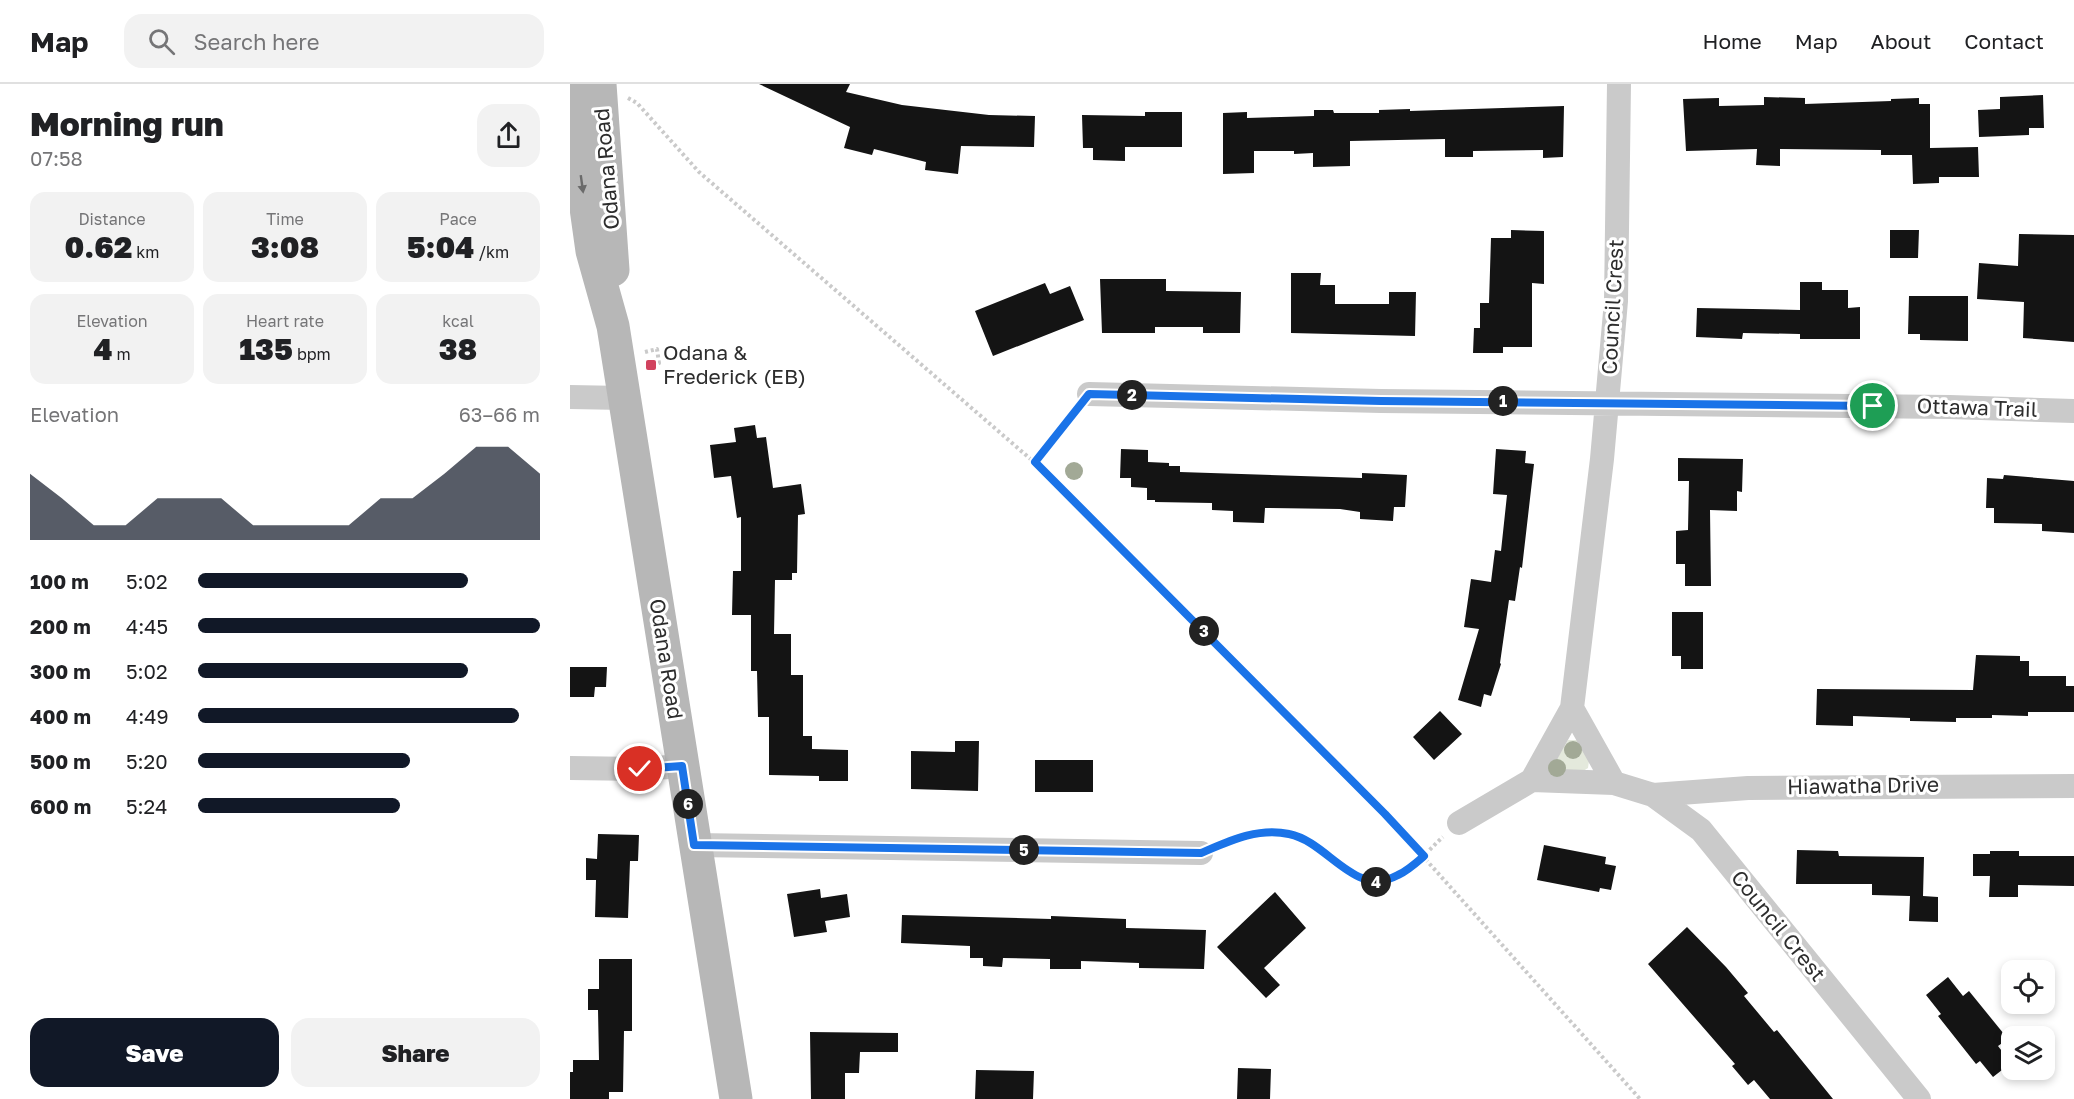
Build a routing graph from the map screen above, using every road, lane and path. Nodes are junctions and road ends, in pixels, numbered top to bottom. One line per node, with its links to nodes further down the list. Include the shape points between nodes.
1 (572, 84): 4 (street, Odana Road, one-way to 4, via 592,251)
2 (1619, 84): 10 (street, Council Crest, via 1616,301)
3 (611, 89): 4 (street, Odana Road); 12 (path, via 637,103 699,172)
4 (613, 326): 9 (street, Odana Road)
5 (645, 352): 6 (path, via 657,349 659,363)
6 (651, 365)
7 (1089, 394): 10 (street, Ottawa Trail); 12 (path)
8 (570, 397): 9 (street)
9 (624, 398): 14 (street, Odana Road)
10 (1607, 404): 11 (street, Ottawa Trail); 13 (street, Council Crest)
11 (2074, 411)
12 (1035, 462): 23 (path)
13 (1572, 708): 16 (street, Council Crest); 17 (street)
14 (682, 766): 15 (street); 21 (street, Odana Road)
15 (570, 768)
16 (1532, 780): 17 (street, Council Crest); 20 (street)
17 (1614, 783): 19 (street, Council Crest)
18 (2074, 786): 19 (street, Hiawatha Drive, via 1748,788)
19 (1653, 795): 26 (street, Council Crest, via 1701,830)
20 (1459, 823)
21 (694, 845): 22 (street); 24 (street, Odana Road)
22 (1201, 853): 23 (path, via 1240,836 1290,834 1316,846 1353,875 1373,882 1397,876)
23 (1424, 856): 25 (path)
24 (736, 1099)
25 (1640, 1099)
26 (1919, 1099)

